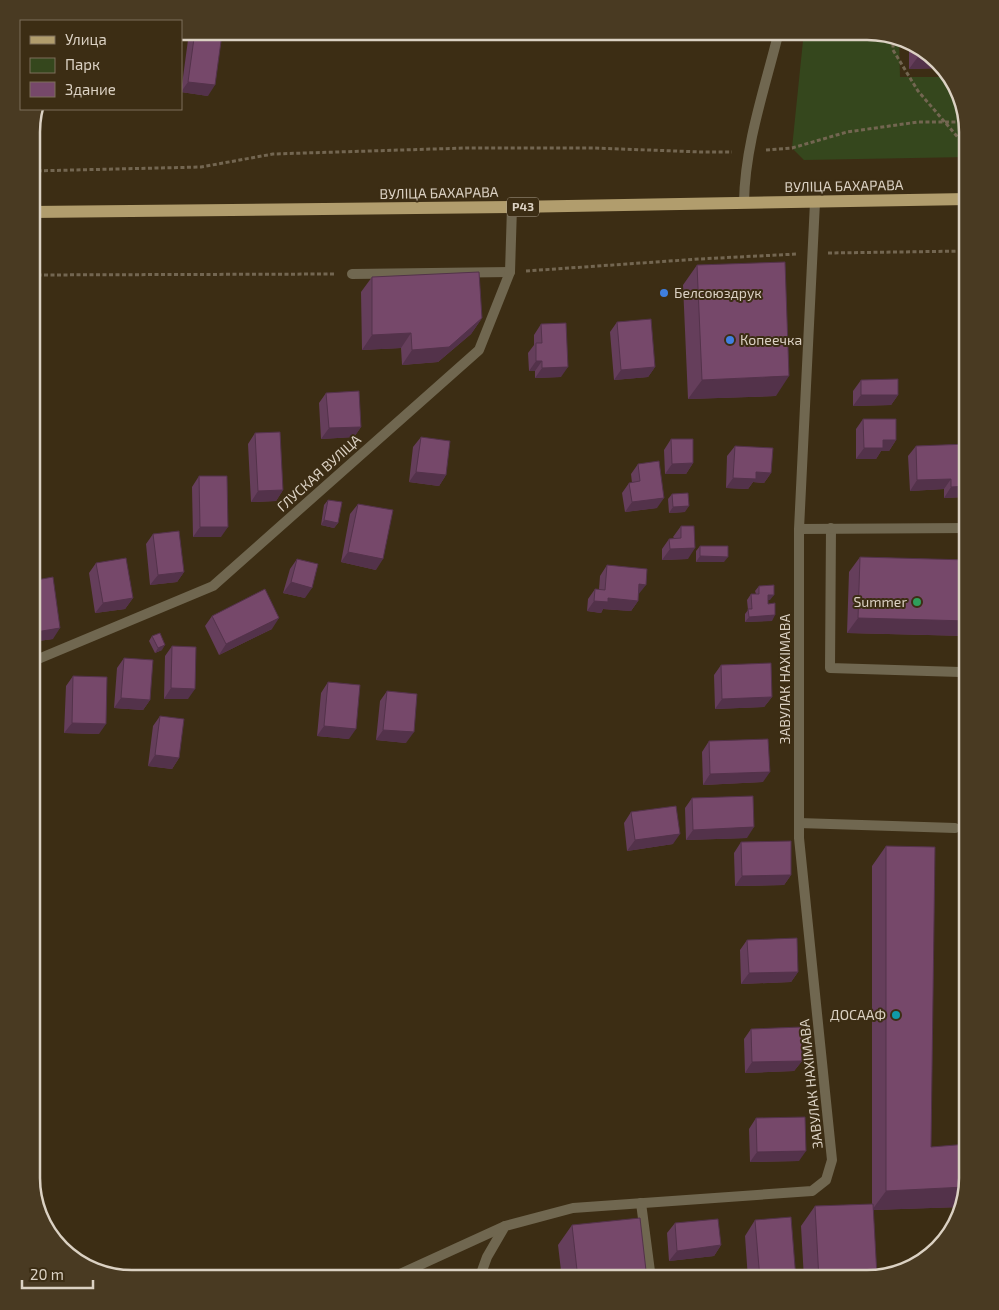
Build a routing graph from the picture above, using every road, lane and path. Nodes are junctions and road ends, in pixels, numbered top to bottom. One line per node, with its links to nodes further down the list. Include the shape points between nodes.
1 (778, 40): 6 (street)
2 (893, 44): 3 (path, via 893,50 918,91)
3 (945, 122): 4 (path); 5 (path); 6 (path, via 918,122 847,132 792,148)
4 (958, 122)
5 (959, 138)
6 (748, 152): 7 (path, via 466,148 273,154 201,167); 9 (street)
7 (40, 171)
8 (959, 199): 10 (main road, ВУЛІЦА БАХАРАВА / Р43)
9 (744, 202): 10 (main road, ВУЛІЦА БАХАРАВА / Р43); 11 (main road, ВУЛІЦА БАХАРАВА / Р43)
10 (815, 202): 14 (street, ЗАВУЛАК НАХІМАВА)
11 (512, 207): 12 (main road, ВУЛІЦА БАХАРАВА / Р43); 15 (street, ГЛУСКАЯ ВУЛІЦА)
12 (40, 212)
13 (959, 251): 14 (path)
14 (812, 254): 15 (path); 20 (street, ЗАВУЛАК НАХІМАВА)
15 (510, 272): 16 (street); 21 (street, ГЛУСКАЯ ВУЛІЦА, via 479,350 213,586)
16 (352, 274): 17 (path)
17 (40, 275)
18 (831, 528): 19 (street); 20 (street); 22 (street, via 830,668)
19 (959, 528)
20 (799, 529): 23 (street, ЗАВУЛАК НАХІМАВА)
21 (40, 658)
22 (959, 672)
23 (799, 824): 24 (street); 25 (street, ЗАВУЛАК НАХІМАВА, via 832,1160 826,1180 812,1191)
24 (955, 828)
25 (641, 1203): 26 (street, ЗАВУЛАК НАХІМАВА, via 573,1208); 29 (street)
26 (506, 1226): 27 (street, ЗАВУЛАК НАХІМАВА); 28 (street)
27 (409, 1270)
28 (482, 1270)
29 (650, 1270)

